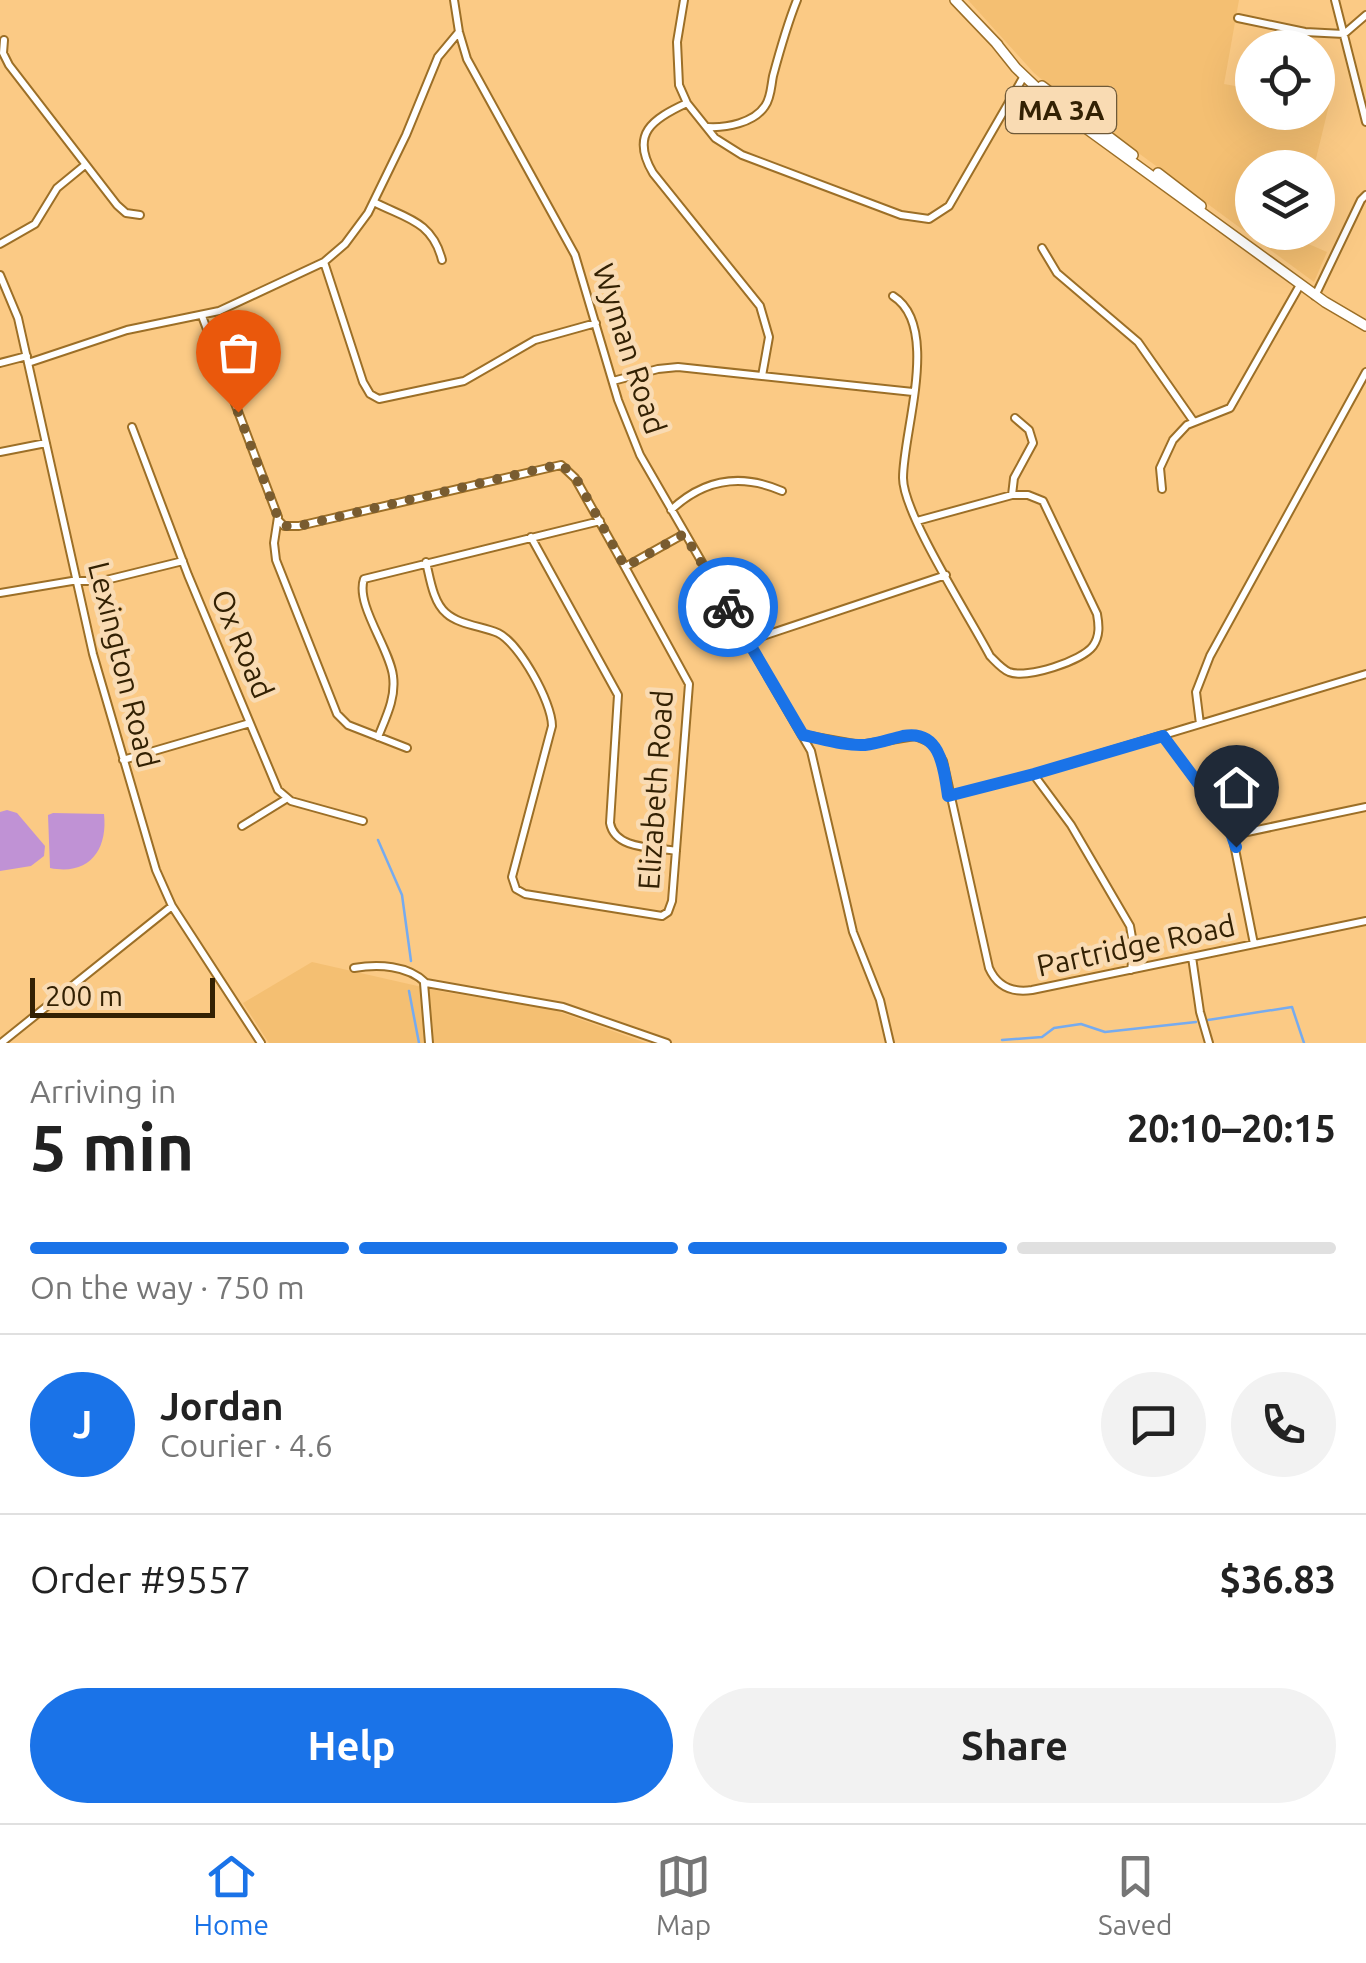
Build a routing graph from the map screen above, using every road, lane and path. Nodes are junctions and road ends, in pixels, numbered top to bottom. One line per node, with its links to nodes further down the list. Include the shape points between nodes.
1 (454, 0): 8 (street, Wyman Road)
2 (684, 0): 15 (street, via 677,72)
3 (798, 0): 17 (street, via 766,105 742,122)
4 (955, 0): 11 (main road, MA 3A)
5 (1336, 0): 9 (street)
6 (1366, 15): 9 (street)
7 (1238, 18): 9 (street)
8 (458, 32): 12 (street, Wyman Road); 13 (street)
9 (1344, 34): 16 (street)
10 (4, 40): 18 (street, via 9,66)
11 (996, 43): 14 (main road, MA 3A); 22 (main road, MA 3A)
12 (462, 47): 13 (street); 32 (street, Wyman Road, via 570,244)
13 (438, 56): 20 (street)
14 (1024, 76): 17 (street, via 938,216 901,216 742,155); 22 (main road, MA 3A)
15 (687, 104): 17 (street); 37 (street, via 648,129 645,157 760,306 769,337)
16 (1366, 122)
17 (706, 127)
18 (85, 165): 21 (street, via 121,210); 23 (street, via 57,188 35,224)
19 (1366, 195): 30 (street)
20 (374, 202): 25 (street, via 416,220); 26 (street, via 351,238)
21 (140, 216)
22 (1213, 220): 28 (main road, MA 3A)
23 (0, 244)
24 (1042, 248): 41 (street, via 1057,273 1138,342)
25 (442, 260)
26 (324, 262): 31 (street); 32 (street, via 363,382 379,399 464,381 535,340)
27 (0, 275): 34 (street, Lexington Road)
28 (1300, 285): 30 (main road, MA 3A); 41 (street, via 1234,403)
29 (893, 296): 39 (street, via 903,302 917,340)
30 (1316, 296): 33 (main road, MA 3A)
31 (202, 316): 34 (street); 49 (street)
32 (596, 323): 38 (street, Wyman Road)
33 (1366, 326)
34 (28, 360): 35 (street); 43 (street, Lexington Road)
35 (0, 363)
36 (1366, 372): 63 (street, via 1210,656 1196,692)
37 (762, 376): 38 (street, via 678,367); 39 (street)
38 (613, 382): 48 (street, Wyman Road, via 635,445)
39 (913, 392): 51 (street, via 903,479)
40 (1015, 418): 47 (street, via 1032,443)
41 (1194, 422): 45 (street, via 1166,453)
42 (132, 428): 54 (street, Ox Road)
43 (46, 443): 44 (street); 58 (street, Lexington Road)
44 (0, 452)
45 (1162, 489)
46 (782, 491): 48 (street, via 727,480)
47 (1012, 495): 51 (street); 57 (street, via 1039,498 1050,510 1097,614 1095,644 1063,664 1009,672 990,656)
48 (672, 510): 52 (street, Wyman Road)
49 (279, 520): 50 (street, Elizabeth Road, via 299,526 561,464); 65 (street, via 276,560 336,710 345,723)
50 (600, 521): 53 (street); 56 (street, Elizabeth Road)
51 (917, 521): 57 (street)
52 (684, 534): 56 (street); 60 (street, Wyman Road)
53 (530, 537): 55 (street); 76 (street, via 618,695 613,834)
54 (183, 561): 58 (street, via 132,576); 62 (street, Ox Road)
55 (426, 562): 65 (street, via 369,576 362,584 393,674 393,699); 76 (street, Elizabeth Road, via 441,608 512,642 550,710 552,726 512,878 516,889 662,916 672,901)
56 (625, 567): 76 (street, Elizabeth Road, via 688,684)
57 (946, 575): 60 (street)
58 (78, 581): 59 (street); 68 (street, Lexington Road)
59 (0, 593)
60 (748, 642): 64 (street, Wyman Road)
61 (1366, 674): 63 (street)
62 (250, 723): 68 (street); 71 (street, Ox Road)
63 (1200, 724): 66 (street)
64 (803, 735): 70 (street, Partridge Road, via 852,745 921,737 940,754); 88 (street, Wyman Road, via 853,932)
65 (378, 736): 67 (street)
66 (1163, 736): 69 (street); 75 (street)
67 (407, 748)
68 (124, 760): 77 (street, Lexington Road)
69 (1034, 774): 70 (street); 82 (street, via 1130,926)
70 (948, 796): 82 (street, Partridge Road, via 987,964 998,982 1022,992)
71 (286, 799): 73 (street); 74 (street)
72 (1366, 807): 75 (street)
73 (363, 821)
74 (242, 826)
75 (1233, 835): 79 (street)
76 (676, 852)
77 (172, 906): 84 (street); 85 (street, Lexington Road)
78 (1366, 922): 79 (street, Partridge Road)
79 (1254, 944): 80 (street, Partridge Road)
80 (1192, 957): 82 (street, Partridge Road); 89 (street)
81 (354, 968): 83 (street, via 390,967)
82 (1131, 970)
83 (424, 981): 86 (street); 87 (street, via 563,1007)
84 (1, 1043)
85 (261, 1043)
86 (429, 1043)
87 (667, 1043)
88 (890, 1043)
89 (1209, 1043)

